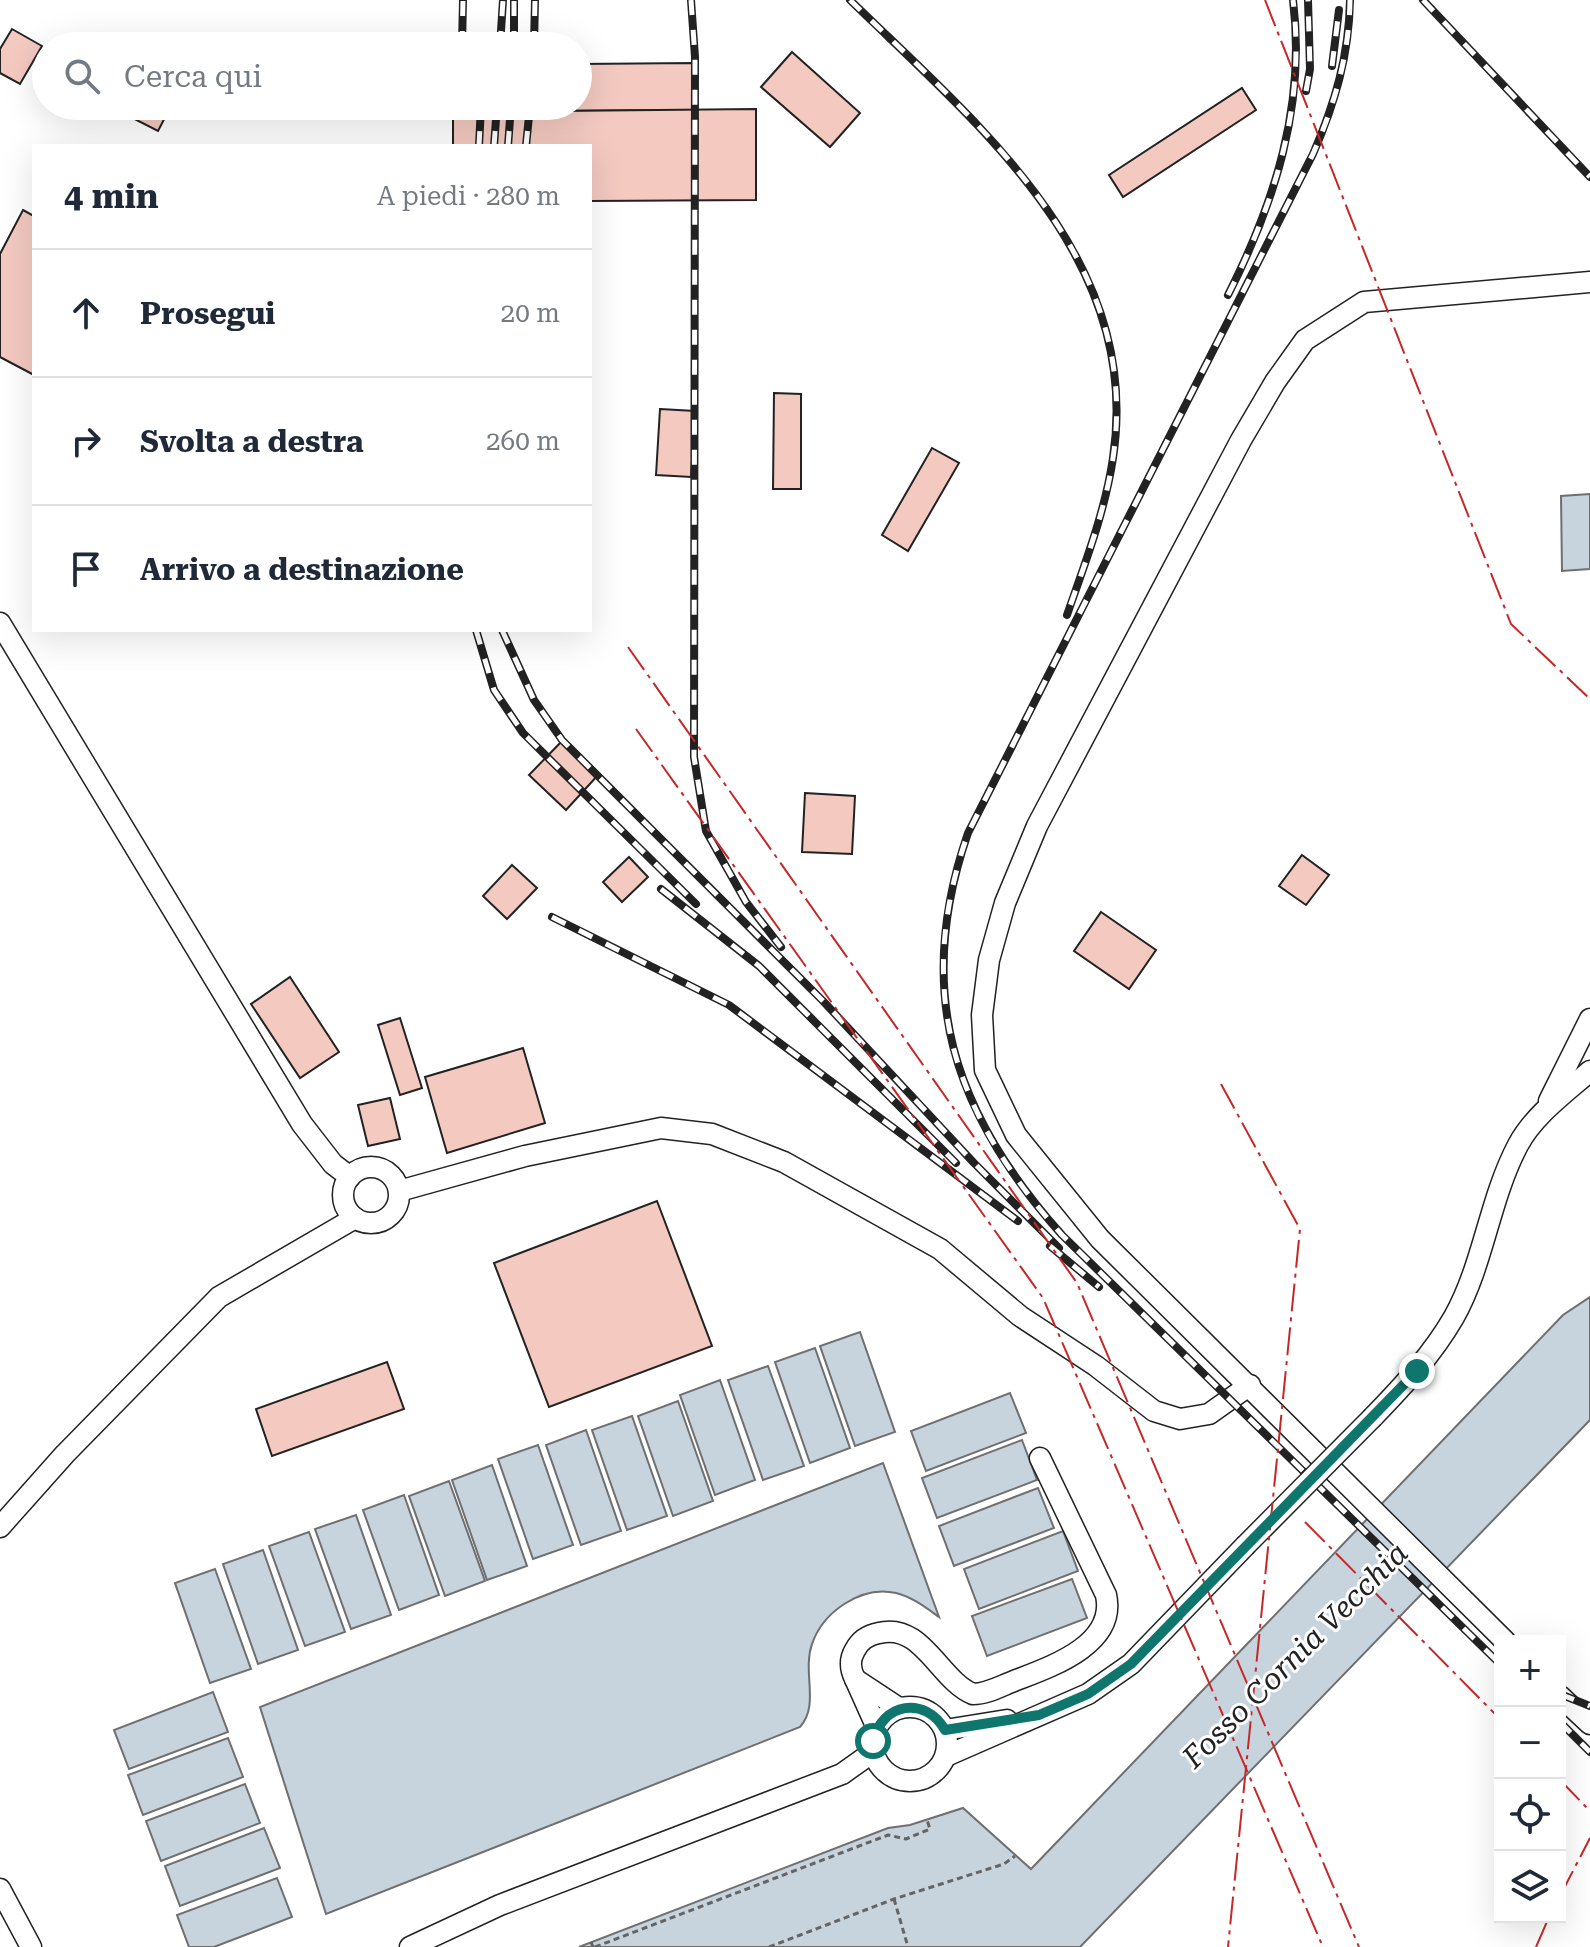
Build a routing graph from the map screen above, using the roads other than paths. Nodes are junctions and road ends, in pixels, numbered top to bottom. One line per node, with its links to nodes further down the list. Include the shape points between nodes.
1 (1590, 282): 9 (street, via 1364,302 1305,340 1241,440 1037,826 1005,903 989,960 982,1015 985,1070 1016,1135 1100,1239)
2 (0, 623): 6 (street, via 302,1124)
3 (1590, 1019): 5 (street)
4 (1590, 1071): 5 (street)
5 (1544, 1112): 16 (street, bridge, via 1519,1143 1455,1316 1417,1371 1131,1664 1088,1694)
6 (350, 1177): 7 (street, via 366,1168 384,1170); 8 (street, via 344,1203)
7 (399, 1191): 8 (street, via 395,1209 381,1221); 9 (street, via 525,1156 661,1128 712,1134 811,1176 940,1249 1020,1316 1154,1411 1180,1419 1209,1414)
8 (355, 1218): 11 (street, via 219,1297)
9 (1250, 1385): 12 (street)
10 (1040, 1458): 13 (street, via 1106,1595 1107,1614 1091,1640 1061,1663 973,1694 954,1683 916,1641 887,1631 864,1638 857,1646 850,1671)
11 (0, 1527)
12 (1499, 1635)
13 (855, 1679): 15 (street); 18 (street)
14 (1566, 1702): 17 (street)
15 (899, 1708): 18 (street); 19 (street, via 921,1708)
16 (1039, 1715): 19 (street); 21 (street)
17 (1590, 1724)
18 (877, 1728): 20 (street)
19 (945, 1730): 21 (street)
20 (873, 1752): 22 (street); 23 (street)
21 (946, 1756): 22 (street, via 925,1779 903,1781)
22 (884, 1771): 23 (street)
23 (842, 1774): 26 (street, via 500,1905)
24 (0, 1889): 25 (street)
25 (31, 1947)
26 (410, 1947)

